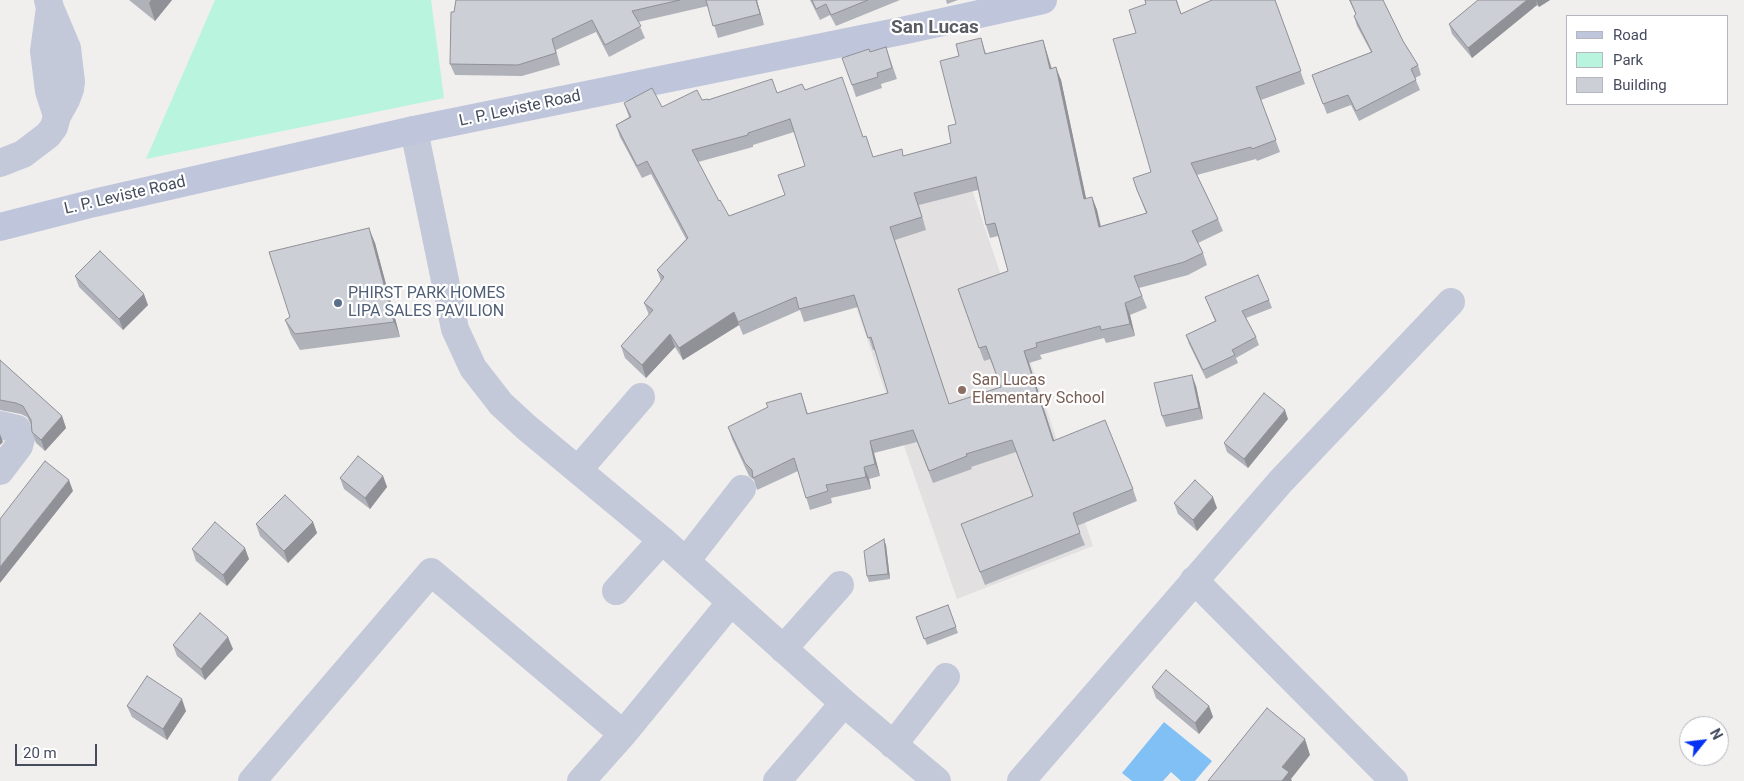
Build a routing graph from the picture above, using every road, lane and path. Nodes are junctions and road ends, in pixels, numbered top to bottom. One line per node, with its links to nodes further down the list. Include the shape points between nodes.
1 (1043, 0): 3 (main road, L. P. Leviste Road)
2 (49, 4): 4 (street, via 44,51 48,91 57,116 54,127 23,154)
3 (414, 130): 5 (main road, L. P. Leviste Road, via 94,202); 9 (street, via 455,329 473,368 501,404)
4 (0, 163)
5 (0, 227)
6 (1451, 302): 14 (street, via 1281,481)
7 (641, 397): 9 (street)
8 (0, 425): 10 (street, via 17,429 21,438 19,446)
9 (578, 470): 12 (street)
10 (0, 471)
11 (742, 489): 13 (street)
12 (662, 540): 13 (street); 16 (street)
13 (686, 561): 17 (street)
14 (1194, 580): 27 (street); 28 (street)
15 (840, 585): 18 (street)
16 (616, 591)
17 (731, 602): 18 (street); 21 (street)
18 (783, 649): 20 (street)
19 (946, 677): 22 (street)
20 (844, 703): 22 (street); 25 (street)
21 (623, 734): 23 (street, via 431,572); 24 (street)
22 (893, 745): 26 (street)
23 (252, 781)
24 (581, 781)
25 (777, 781)
26 (937, 781)
27 (1021, 781)
28 (1394, 781)

